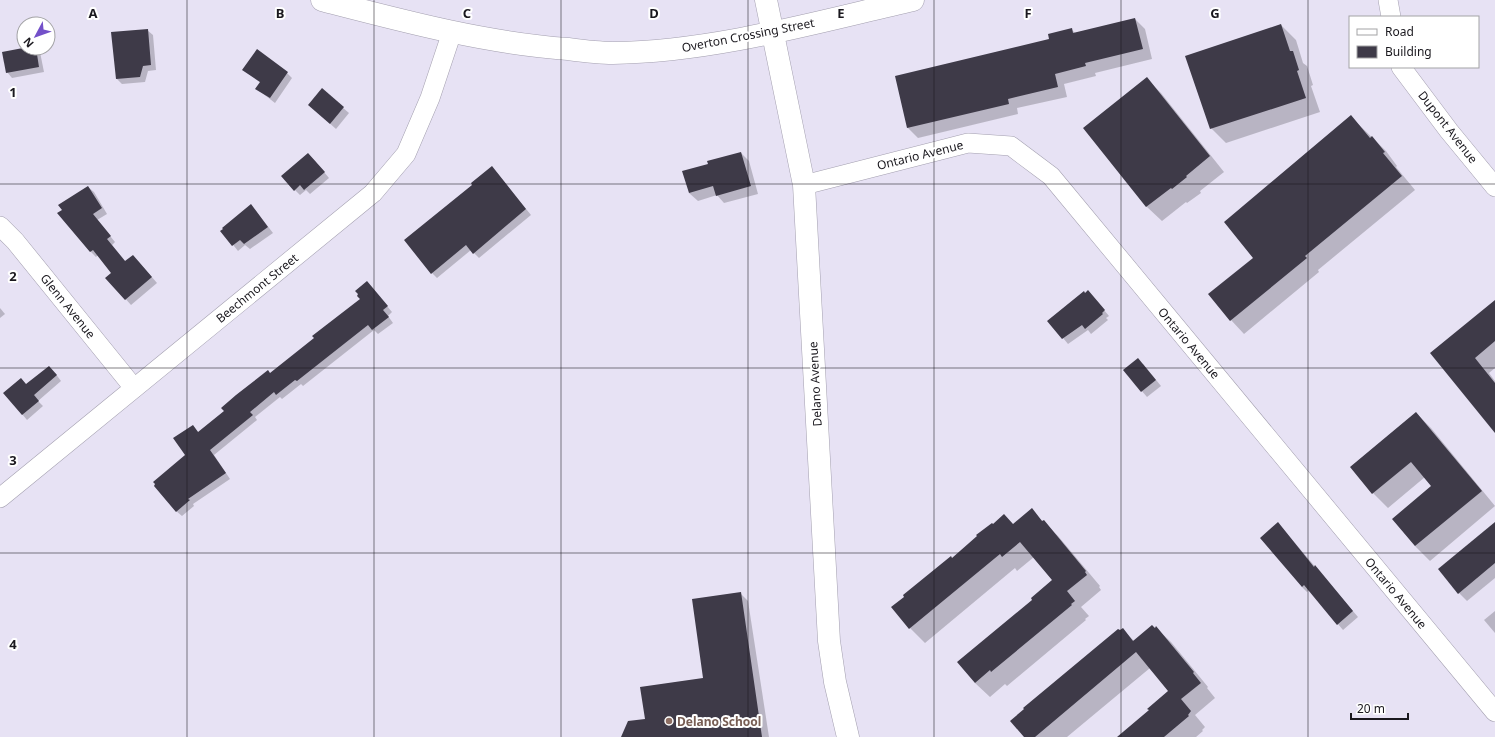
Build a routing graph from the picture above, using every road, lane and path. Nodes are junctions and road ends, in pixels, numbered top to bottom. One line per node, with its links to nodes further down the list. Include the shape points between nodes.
1 (322, 0): 6 (main road, Overton Crossing Street)
2 (766, 0): 7 (main road, Delano Avenue)
3 (914, 0): 7 (main road, Overton Crossing Street)
4 (1388, 0): 5 (street)
5 (1391, 16)
6 (452, 32): 7 (main road, Overton Crossing Street, via 529,46 613,53 693,47); 12 (street, Beechmont Street, via 430,98 406,154 373,193)
7 (773, 32): 9 (main road, Delano Avenue)
8 (1402, 68): 10 (street, Dupont Avenue)
9 (804, 185): 14 (street, Ontario Avenue, via 968,143 1011,146 1045,171); 15 (main road, Delano Avenue, via 829,641 835,682)
10 (1495, 187)
11 (0, 226): 12 (street, Glenn Avenue)
12 (134, 388): 13 (street, Beechmont Street)
13 (0, 498)
14 (1495, 712)
15 (848, 737)

